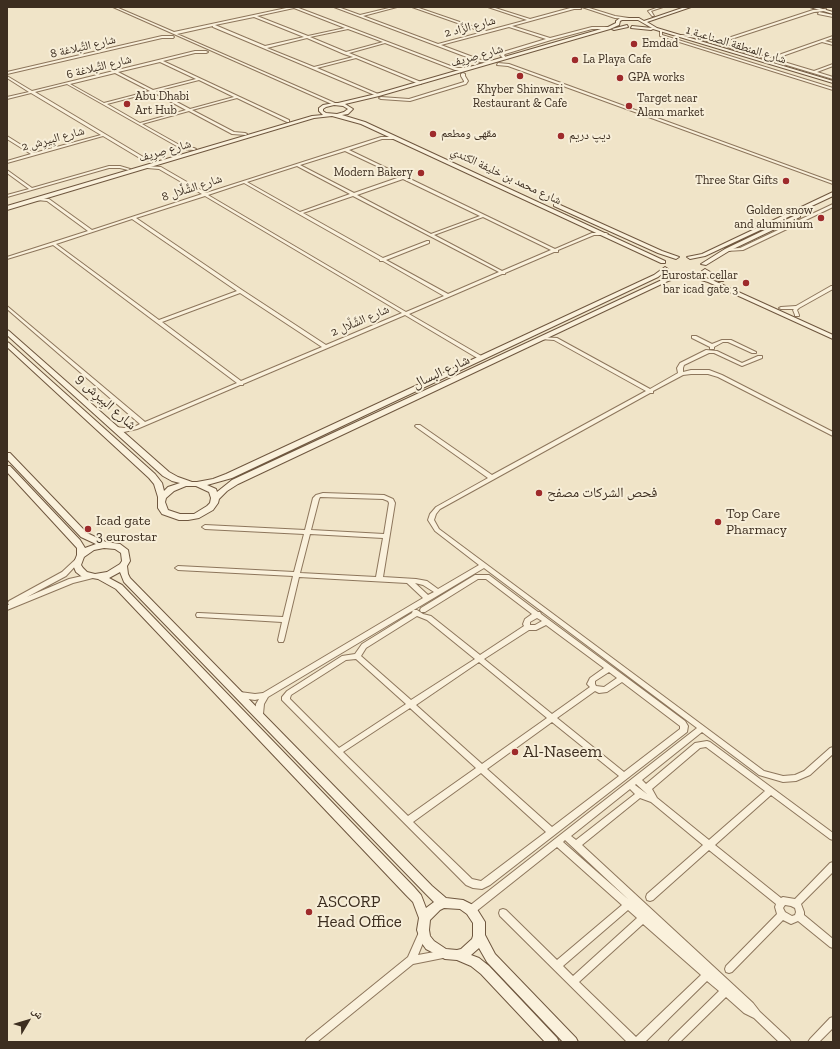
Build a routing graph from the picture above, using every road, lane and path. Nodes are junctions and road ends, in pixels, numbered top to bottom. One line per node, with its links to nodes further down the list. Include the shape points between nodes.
1 (294, 7): 15 (street); 28 (street)
2 (335, 7): 16 (street)
3 (396, 7): 16 (street)
4 (413, 7): 30 (street)
5 (490, 7): 22 (street)
6 (578, 7): 19 (street); 22 (street, شارع الزَّاد 2); 23 (street)
7 (662, 7): 14 (street, via 649,11)
8 (680, 7): 14 (street)
9 (689, 7): 24 (street)
10 (820, 7): 13 (street)
11 (113, 8): 18 (street); 21 (street)
12 (813, 9): 13 (street); 17 (street); 42 (street)
13 (833, 11)
14 (653, 15): 20 (street)
15 (255, 16): 25 (street); 37 (street)
16 (360, 16): 44 (street)
17 (833, 16)
18 (132, 18): 21 (street); 32 (street)
19 (628, 18): 20 (street); 23 (street, شارع صِرِيف)
20 (635, 19): 24 (street, شارع المنطقة الصناعية 1)
21 (144, 20): 34 (street)
22 (530, 20): 26 (street, شارع الزَّاد 2)
23 (618, 22): 27 (street, شارع المنطقة الصناعية 1); 29 (street, شارع صِرِيف)
24 (645, 22): 27 (street, شارع صِرِيف, via 640,26); 35 (street, شارع المنطقة الصناعية 1, via 651,27)
25 (214, 26): 33 (street); 45 (street)
26 (509, 26): 30 (street, شارع الزَّاد 2); 39 (street)
27 (630, 27): 31 (street, شارع المنطقة الصناعية 1); 53 (street, شارع صِرِيف)
28 (347, 28): 37 (street); 41 (street)
29 (609, 28): 39 (street, via 592,28); 53 (street, شارع صِرِيف)
30 (486, 32): 44 (street, شارع الزَّاد 2)
31 (661, 32): 66 (street, شارع المنطقة الصناعية 1); 68 (street, via 661,35 668,38)
32 (167, 34): 34 (street); 36 (street, شارع التِّبلاغة 8)
33 (180, 34): 34 (street); 77 (street)
34 (172, 35): 36 (street, شارع التِّبلاغة 8); 46 (street)
35 (681, 36): 42 (street); 66 (street, شارع المنطقة الصناعية 1)
36 (162, 37): 60 (street, شارع التِّبلاغة 8)
37 (307, 37): 45 (street); 49 (street)
38 (833, 37): 40 (street)
39 (550, 40): 53 (street, via 504,53 502,56)
40 (822, 41): 43 (street); 51 (street)
41 (386, 42): 49 (street); 57 (street)
42 (716, 43): 51 (street)
43 (833, 44)
44 (439, 45): 54 (street)
45 (266, 48): 56 (street)
46 (199, 49): 47 (street, شارع التِّبلاغة 6); 48 (street)
47 (195, 52): 48 (street, شارع التِّبلاغة 6); 52 (street, شارع التِّبلاغة 6)
48 (206, 52): 69 (street)
49 (345, 53): 50 (street)
50 (356, 57): 56 (street); 65 (street)
51 (771, 59): 59 (street)
52 (161, 61): 58 (street, شارع التِّبلاغة 6); 64 (street)
53 (506, 61): 54 (street, شارع صِرِيف); 61 (street, شارع صِرِيف); 101 (street)
54 (482, 63): 57 (street, شارع صِرِيف)
55 (833, 65): 59 (street)
56 (314, 68): 73 (street)
57 (456, 71): 65 (street, شارع صِرِيف)
58 (116, 72): 67 (street, شارع التِّبلاغة 6); 70 (street)
59 (815, 72): 63 (street)
60 (7, 73)
61 (464, 74): 73 (street, شارع صِرِيف); 73 (street, via 465,83 409,100)
62 (7, 77): 71 (street)
63 (833, 78)
64 (200, 79): 70 (street); 72 (street)
65 (420, 83): 73 (street, شارع صِرِيف)
66 (833, 83)
67 (68, 84): 71 (street, شارع التِّبلاغة 6); 76 (street)
68 (833, 89)
69 (291, 90)
70 (153, 91): 76 (street); 81 (street)
71 (32, 92): 74 (street, شارع التِّبلاغة 6); 86 (street)
72 (237, 97): 81 (street); 84 (street)
73 (379, 97): 78 (street, شارع صِرِيف); 79 (street, شارع صِرِيف)
74 (7, 98)
75 (318, 102): 80 (street)
76 (104, 104): 85 (street)
77 (334, 104): 78 (street, شارع صِرِيف); 80 (street, شارع صِرِيف)
78 (340, 104): 79 (street, شارع محمد بن خليفة الكندي)
79 (354, 108): 83 (street, شارع صِرِيف); 110 (street, شارع محمد بن خليفة الكندي)
80 (322, 109): 82 (street); 84 (street, شارع صِرِيف)
81 (190, 110): 85 (street); 88 (street)
82 (330, 115): 83 (street, شارع صِرِيف); 95 (street, شارع صِرِيف, via 314,117)
83 (337, 115): 87 (street, شارع محمد بن خليفة الكندي, via 355,120)
84 (288, 121): 88 (street, شارع صِرِيف)
85 (139, 124): 90 (street)
86 (104, 135): 92 (street, شارع البِيرِش 2); 94 (street)
87 (383, 135): 91 (street, شارع الشَّلَّال 8); 120 (street, شارع محمد بن خليفة الكندي, via 395,138)
88 (233, 136): 90 (street, شارع صِرِيف, via 194,149)
89 (7, 137): 92 (street)
90 (181, 150): 95 (street, شارع صِرِيف)
91 (346, 150): 96 (street, شارع الشَّلَّال 8); 99 (street)
92 (34, 155): 93 (street, شارع البِيرِش 2)
93 (7, 162)
94 (145, 163): 95 (street, شارع صِرِيف); 95 (street); 97 (street, شارع صِرِيف); 105 (street, شارع صِرِيف)
95 (159, 164): 103 (street)
96 (297, 166): 100 (street, شارع الشَّلَّال 8); 106 (street)
97 (128, 168): 102 (street, via 109,167); 113 (street, شارع صِرِيف)
98 (7, 171): 102 (street)
99 (404, 178): 106 (street); 117 (street)
100 (244, 182): 103 (street, شارع الشَّلَّال 8); 116 (street)
101 (833, 182)
102 (32, 189): 107 (street)
103 (206, 194): 118 (street, شارع الشَّلَّال 8); 142 (street)
104 (833, 194): 126 (street, via 702,255)
105 (51, 195): 108 (street, شارع صِرِيف); 109 (street)
106 (353, 195): 116 (street); 121 (street)
107 (7, 196)
108 (36, 199): 109 (street); 115 (street, شارع صِرِيف)
109 (48, 200): 119 (street)
110 (545, 200)
111 (833, 200): 124 (street)
112 (552, 203): 126 (street, شارع محمد بن خليفة الكندي, via 660,252)
113 (7, 204)
114 (833, 205): 124 (street, via 741,249)
115 (7, 208)
116 (300, 213): 128 (street)
117 (483, 216): 121 (street); 125 (street)
118 (132, 218): 119 (street, شارع الشَّلَّال 8); 137 (street)
119 (91, 231): 123 (street, شارع الشَّلَّال 8)
120 (593, 231): 125 (street, شارع الشَّلَّال 2); 129 (street, شارع محمد بن خليفة الكندي, via 607,234)
121 (431, 235): 133 (street)
122 (428, 242): 128 (street)
123 (53, 243): 127 (street, شارع الشَّلَّال 8); 144 (street)
124 (727, 250): 130 (street)
125 (556, 251): 133 (street, شارع الشَّلَّال 2)
126 (683, 257): 129 (street, via 666,259); 130 (street, شارع محمد بن خليفة الكندي)
127 (7, 258)
128 (382, 260): 138 (street)
129 (664, 262): 131 (street)
130 (704, 264): 132 (street)
131 (665, 269): 134 (street); 155 (street, شارع البسال, via 656,276)
132 (705, 271): 135 (street); 141 (street)
133 (503, 273): 138 (street, شارع الشَّلَّال 2)
134 (681, 276): 135 (street); 147 (street, شارع البسال, via 666,280)
135 (693, 276): 149 (street, via 710,281)
136 (833, 287): 140 (street)
137 (240, 292): 144 (street); 151 (street)
138 (448, 296): 142 (street, شارع الشَّلَّال 2)
139 (7, 306): 161 (street)
140 (797, 307): 141 (street); 143 (street, via 795,310)
141 (781, 308): 143 (street)
142 (407, 313): 151 (street, شارع الشَّلَّال 2); 155 (street)
143 (798, 315): 145 (street)
144 (159, 322): 159 (street)
145 (833, 331)
146 (7, 332): 164 (street, شارع البِيرِش 9)
147 (555, 335): 160 (street); 172 (street, شارع البسال, via 542,338 235,482)
148 (694, 337): 152 (street)
149 (833, 337)
150 (7, 344): 171 (street, شارع البِيرِش 9, via 152,476 158,483)
151 (326, 347): 159 (street, شارع الشَّلَّال 2)
152 (711, 348): 153 (street, via 722,341 729,341); 154 (street, via 742,365); 156 (street, via 683,363)
153 (754, 352)
154 (760, 357)
155 (482, 358): 170 (street, شارع البسال, via 230,476)
156 (680, 368): 157 (street); 158 (street)
157 (691, 372): 158 (street); 165 (street, via 709,372 720,376)
158 (681, 374): 160 (street)
159 (241, 384): 161 (street, شارع الشَّلَّال 2)
160 (651, 392): 169 (street)
161 (144, 424): 163 (street, شارع الشَّلَّال 2)
162 (418, 426): 169 (street)
163 (135, 428): 164 (street, شارع الشَّلَّال 2); 166 (street, via 128,434)
164 (116, 429): 166 (street, شارع البِيرِش 9)
165 (833, 434)
166 (127, 439): 170 (street, شارع البِيرِش 9, via 169,476)
167 (7, 455): 176 (street, via 84,535)
168 (7, 468): 177 (street, via 77,542)
169 (492, 478): 178 (street, via 438,508 431,517 432,524 437,530)
170 (195, 484): 171 (street, via 185,484 171,489); 172 (street, via 206,486 213,491)
171 (162, 497): 172 (street, via 162,508 179,517 204,512 214,503)
172 (215, 498)
173 (205, 527): 174 (street)
174 (307, 532): 175 (street); 175 (street, via 319,495 384,497 392,502); 181 (street)
175 (386, 536): 183 (street)
176 (104, 545): 177 (street, via 91,548); 179 (street, via 122,549 126,557)
177 (80, 557): 182 (street, via 77,565 79,570); 187 (street, via 64,574)
178 (484, 565): 185 (street); 206 (street)
179 (123, 566): 182 (street, via 117,571); 201 (street, via 127,580)
180 (178, 568): 181 (street)
181 (296, 575): 183 (street); 192 (street)
182 (95, 577): 187 (street, via 71,581); 233 (street, via 119,587 404,885 417,899)
183 (380, 579): 184 (street)
184 (409, 581): 185 (street, via 422,582); 186 (street)
185 (438, 592): 186 (street)
186 (428, 598): 188 (street)
187 (7, 606)
188 (414, 606): 189 (street); 202 (street)
189 (420, 611): 190 (street, via 477,577 483,576); 196 (street, via 364,646); 197 (street)
190 (538, 614): 193 (street); 194 (street, via 527,620)
191 (199, 615): 192 (street)
192 (286, 620): 195 (street)
193 (547, 621): 194 (street, via 536,628); 198 (street)
194 (528, 627): 197 (street)
195 (281, 640)
196 (357, 656): 203 (street); 208 (street, via 342,659 286,697 287,702)
197 (479, 659): 203 (street); 205 (street)
198 (608, 668): 199 (street); 200 (street, via 592,680)
199 (622, 678): 200 (street, via 605,690); 210 (street, via 684,726 682,731)
200 (594, 688): 205 (street)
201 (240, 695): 202 (street); 204 (street)
202 (265, 695): 204 (street, via 260,704)
203 (411, 704): 208 (street); 209 (street)
204 (259, 714): 225 (street)
205 (552, 718): 209 (street); 210 (street)
206 (702, 728): 207 (street, via 756,769 776,778 790,779 802,776); 211 (street)
207 (833, 750)
208 (338, 752): 215 (street)
209 (482, 768): 215 (street); 216 (street)
210 (624, 776): 216 (street)
211 (637, 780): 212 (street); 214 (street)
212 (630, 785): 214 (street); 217 (street)
213 (770, 790): 214 (street, via 704,743 698,745); 218 (street); 221 (street)
214 (643, 791): 220 (street); 221 (street)
215 (408, 821): 216 (street, via 469,882 476,885 485,884)
216 (552, 832)
217 (566, 836): 219 (street); 220 (street)
218 (833, 837)
219 (558, 842): 224 (street); 228 (street)
220 (576, 845): 224 (street)
221 (709, 845): 223 (street); 226 (street)
222 (833, 866): 227 (street)
223 (650, 897)
224 (631, 902): 231 (street); 238 (street)
225 (444, 903): 228 (street, via 463,905); 233 (street, via 430,912)
226 (781, 903): 227 (street, via 789,901); 230 (street, via 778,907)
227 (796, 904): 232 (street, via 800,909)
228 (471, 910): 234 (street, via 479,922)
229 (503, 913): 238 (street)
230 (782, 915): 232 (street, via 791,920); 239 (street)
231 (647, 916): 240 (street); 241 (street)
232 (799, 917): 235 (street)
233 (424, 924): 236 (street, via 425,938 430,945); 237 (street)
234 (479, 936): 236 (street, via 471,948); 246 (street, via 491,958)
235 (833, 944)
236 (451, 954): 237 (street); 245 (street, via 469,959 485,970)
237 (412, 960): 244 (street)
238 (557, 966): 241 (street)
239 (729, 969)
240 (709, 972): 242 (street); 248 (street)
241 (573, 982): 247 (street)
242 (728, 989): 249 (street); 250 (street, via 747,1010 757,1015)
243 (833, 1021): 251 (street)
244 (310, 1042)
245 (553, 1042)
246 (572, 1042)
247 (634, 1042)
248 (638, 1042)
249 (673, 1042)
250 (786, 1042)
251 (813, 1042)

